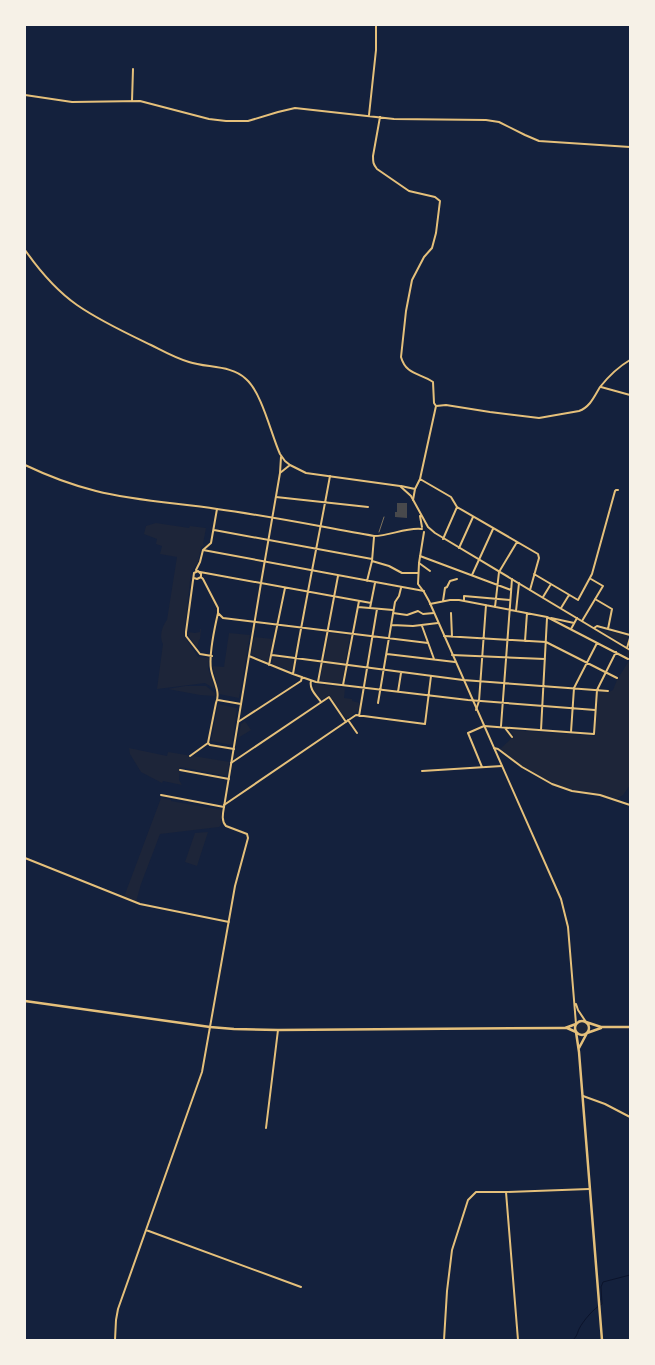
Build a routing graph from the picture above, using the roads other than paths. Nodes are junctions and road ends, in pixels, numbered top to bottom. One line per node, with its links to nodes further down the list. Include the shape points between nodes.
1 (376, 25): 5 (street)
2 (133, 70): 4 (street)
3 (25, 95): 4 (street, via 72,102)
4 (132, 101): 5 (street, via 226,121 248,121 295,108)
5 (369, 116): 6 (street)
6 (380, 117): 7 (street, via 486,120 499,122 539,141); 12 (street, via 374,165 409,191 440,201 432,248 412,280 401,357 411,372 432,382)
7 (630, 147)
8 (25, 250): 13 (street, via 65,295 102,319 187,362 228,370 247,379 258,396)
9 (630, 360): 10 (street)
10 (601, 387): 11 (street); 12 (street, via 585,409 548,417)
11 (630, 395)
12 (436, 406): 18 (street)
13 (280, 454): 15 (street); 16 (street)
14 (25, 465): 27 (street, via 73,485 118,496)
15 (290, 465): 16 (street); 17 (street, via 306,472)
16 (280, 473): 22 (street)
17 (330, 476): 19 (street); 24 (street)
18 (420, 478): 20 (street); 26 (street, via 451,497)
19 (400, 486): 20 (street); 23 (street)
20 (415, 489): 23 (street)
21 (618, 490): 61 (street, via 614,491)
22 (276, 497): 24 (street); 29 (street)
23 (413, 500): 28 (street)
24 (325, 502): 25 (street); 31 (street)
25 (368, 507)
26 (457, 507): 30 (street); 38 (street)
27 (217, 509): 29 (street); 34 (street)
28 (420, 513): 32 (street); 35 (street)
29 (272, 517): 31 (street); 39 (street)
30 (473, 517): 33 (street); 41 (street)
31 (321, 526): 37 (street); 42 (street)
32 (428, 527): 35 (street); 35 (street, via 425,526); 36 (street)
33 (493, 528): 40 (street); 45 (street)
34 (214, 530): 39 (street); 43 (street, via 211,543)
35 (424, 530): 36 (street); 37 (street); 44 (street)
36 (432, 531): 38 (street)
37 (376, 536): 46 (street)
38 (443, 539): 41 (street)
39 (268, 540): 42 (street); 47 (street)
40 (516, 542): 53 (street); 56 (street, via 538,554)
41 (459, 548): 45 (street)
42 (317, 549): 46 (street); 49 (street)
43 (203, 550): 47 (street); 51 (street)
44 (420, 555): 48 (street); 55 (street)
45 (478, 559): 53 (street); 55 (street)
46 (372, 560): 54 (street, via 402,573); 63 (street)
47 (264, 562): 49 (street); 64 (street)
48 (418, 563): 50 (street); 54 (street)
49 (312, 571): 57 (street); 73 (street)
50 (430, 571)
51 (195, 572): 52 (street); 59 (street)
52 (200, 572): 58 (street); 64 (street)
53 (499, 572): 60 (street); 68 (street)
54 (418, 573): 74 (street, via 418,584)
55 (472, 574): 68 (street)
56 (534, 574): 67 (street); 72 (street)
57 (338, 576): 63 (street); 76 (street)
58 (201, 577): 59 (street); 96 (street)
59 (194, 578): 129 (street, via 186,636 200,654)
60 (512, 579): 66 (street); 71 (street)
61 (591, 579): 75 (street, via 578,600); 79 (street, via 603,586)
62 (457, 580): 82 (street, via 450,581 445,588)
63 (368, 581): 65 (street)
64 (261, 583): 69 (street); 102 (street)
65 (376, 583): 70 (street); 84 (street)
66 (519, 583): 72 (street); 94 (street)
67 (551, 584): 75 (street); 77 (street)
68 (497, 585): 71 (street); 78 (street)
69 (285, 588): 73 (street); 105 (street)
70 (401, 588): 74 (street); 93 (street)
71 (511, 590): 80 (street)
72 (530, 590): 77 (street)
73 (309, 592): 76 (street); 108 (street)
74 (424, 592): 85 (street)
75 (569, 595): 90 (street)
76 (334, 596): 81 (street); 112 (street)
77 (543, 597): 90 (street)
78 (495, 599): 80 (street); 83 (street, via 464,596); 88 (street)
79 (595, 599): 101 (street); 111 (street, via 612,609)
80 (510, 600): 92 (street)
81 (359, 601): 84 (street); 87 (street)
82 (442, 601): 83 (street); 85 (street)
83 (464, 601): 86 (street)
84 (371, 603): 89 (street)
85 (430, 604): 97 (street)
86 (486, 605): 88 (street); 119 (street)
87 (358, 607): 89 (street); 113 (street)
88 (495, 607): 92 (street)
89 (370, 608): 91 (street)
90 (561, 608): 100 (street)
91 (377, 609): 93 (street); 114 (street)
92 (509, 610): 94 (street); 120 (street)
93 (394, 611): 97 (street, via 407,615 418,611); 106 (street)
94 (516, 611): 95 (street)
95 (527, 612): 99 (street); 121 (street)
96 (218, 613): 102 (street, via 223,618); 129 (street)
97 (434, 613): 103 (street)
98 (451, 613): 116 (street)
99 (547, 617): 104 (street); 110 (street); 123 (street)
100 (577, 618): 101 (street); 104 (street)
101 (582, 621): 109 (street)
102 (255, 623): 105 (street); 130 (street)
103 (438, 623): 107 (street); 115 (street)
104 (574, 623): 110 (street)
105 (277, 625): 108 (street); 131 (street)
106 (392, 625): 107 (street); 118 (street)
107 (422, 625): 122 (street)
108 (300, 628): 112 (street); 133 (street)
109 (594, 628): 111 (street); 125 (street)
110 (571, 629): 124 (street)
111 (608, 629): 117 (street)
112 (328, 631): 113 (street); 138 (street)
113 (352, 634): 114 (street); 142 (street)
114 (373, 636): 118 (street); 143 (street)
115 (444, 636): 116 (street); 128 (street)
116 (452, 637): 119 (street)
117 (630, 637): 125 (street)
118 (389, 638): 122 (street); 127 (street)
119 (484, 638): 120 (street); 132 (street)
120 (508, 640): 121 (street); 134 (street)
121 (525, 641): 123 (street)
122 (428, 642): 135 (street)
123 (546, 642): 137 (street); 140 (street)
124 (598, 643): 126 (street); 140 (street)
125 (629, 649)
126 (616, 652): 136 (street); 146 (street)
127 (387, 654): 135 (street); 144 (street)
128 (452, 655): 132 (street); 139 (street)
129 (212, 656): 165 (street, via 211,668)
130 (249, 656): 141 (street); 171 (street)
131 (272, 656): 133 (street); 141 (street)
132 (482, 656): 134 (street); 153 (street)
133 (296, 658): 138 (street); 147 (street)
134 (506, 658): 137 (street); 155 (street)
135 (434, 659): 139 (street)
136 (628, 659)
137 (545, 660): 157 (street)
138 (322, 662): 142 (street); 154 (street)
139 (455, 662): 152 (street)
140 (587, 663): 146 (street); 159 (street)
141 (270, 665): 147 (street)
142 (347, 665): 143 (street); 156 (street)
143 (367, 668): 144 (street); 158 (street)
144 (384, 670): 145 (street); 160 (street)
145 (401, 672): 148 (street); 163 (street)
146 (606, 672): 150 (street); 161 (street)
147 (293, 674): 149 (street)
148 (431, 676): 152 (street); 164 (street)
149 (302, 677): 151 (street); 178 (street)
150 (617, 678)
151 (311, 680): 154 (street); 168 (street, via 310,686)
152 (463, 680): 153 (street); 166 (street)
153 (481, 681): 155 (street); 167 (street)
154 (318, 682): 156 (street)
155 (505, 683): 157 (street); 170 (street)
156 (343, 686): 158 (street)
157 (544, 686): 159 (street); 172 (street)
158 (364, 688): 160 (street); 176 (street)
159 (574, 688): 161 (street); 173 (street)
160 (380, 690): 163 (street); 169 (street)
161 (597, 690): 162 (street); 175 (street)
162 (608, 691)
163 (398, 692): 164 (street)
164 (428, 696): 166 (street); 176 (street, via 425,724)
165 (218, 700): 171 (street); 186 (street)
166 (472, 700): 167 (street); 174 (street)
167 (479, 701): 170 (street); 174 (street)
168 (320, 702): 177 (street, via 328,697); 190 (street)
169 (378, 703)
170 (503, 703): 172 (street); 180 (street)
171 (241, 704): 178 (street)
172 (542, 706): 173 (street); 182 (street)
173 (573, 709): 175 (street); 184 (street)
174 (476, 710): 179 (street)
175 (596, 710): 184 (street, via 594,734)
176 (359, 716): 177 (street)
177 (347, 721): 183 (street); 198 (street)
178 (238, 722): 188 (street)
179 (484, 726): 180 (street); 187 (street); 192 (street, via 468,733)
180 (500, 727): 181 (street)
181 (505, 728): 182 (street); 185 (street)
182 (540, 730): 184 (street)
183 (356, 733)
184 (571, 733)
185 (512, 736)
186 (208, 743): 188 (street); 189 (street)
187 (494, 748): 191 (street); 197 (street, via 552,784)
188 (234, 749): 190 (street)
189 (190, 756)
190 (231, 763): 195 (street)
191 (502, 766): 192 (street); 202 (street, via 566,913)
192 (482, 767): 194 (street)
193 (180, 770): 195 (street)
194 (422, 771)
195 (229, 778): 198 (street)
196 (161, 795): 198 (street)
197 (630, 805)
198 (224, 806): 200 (street, via 223,824 246,834 248,838)
199 (25, 858): 200 (street, via 140,904)
200 (229, 922): 205 (street)
201 (25, 1001): 205 (main road)
202 (575, 1002): 203 (street); 204 (street)
203 (586, 1022): 204 (main road, via 581,1020); 206 (main road); 211 (main road, via 589,1027)
204 (576, 1024): 208 (main road); 210 (main road)
205 (210, 1027): 209 (main road); 218 (street, via 199,1083)
206 (604, 1027): 207 (main road); 211 (main road)
207 (630, 1027)
208 (561, 1028): 209 (main road); 210 (main road)
209 (278, 1030): 215 (street)
210 (576, 1032): 211 (main road); 212 (main road)
211 (586, 1033): 212 (main road)
212 (579, 1052): 213 (main road)
213 (582, 1096): 214 (street); 216 (main road)
214 (630, 1117)
215 (266, 1128)
216 (590, 1189): 217 (street); 223 (main road)
217 (506, 1192): 221 (street, via 476,1192 468,1200 452,1250); 222 (street)
218 (146, 1230): 219 (street); 220 (street, via 118,1309)
219 (302, 1287)
220 (115, 1340)
221 (444, 1340)
222 (518, 1340)
223 (602, 1340)

